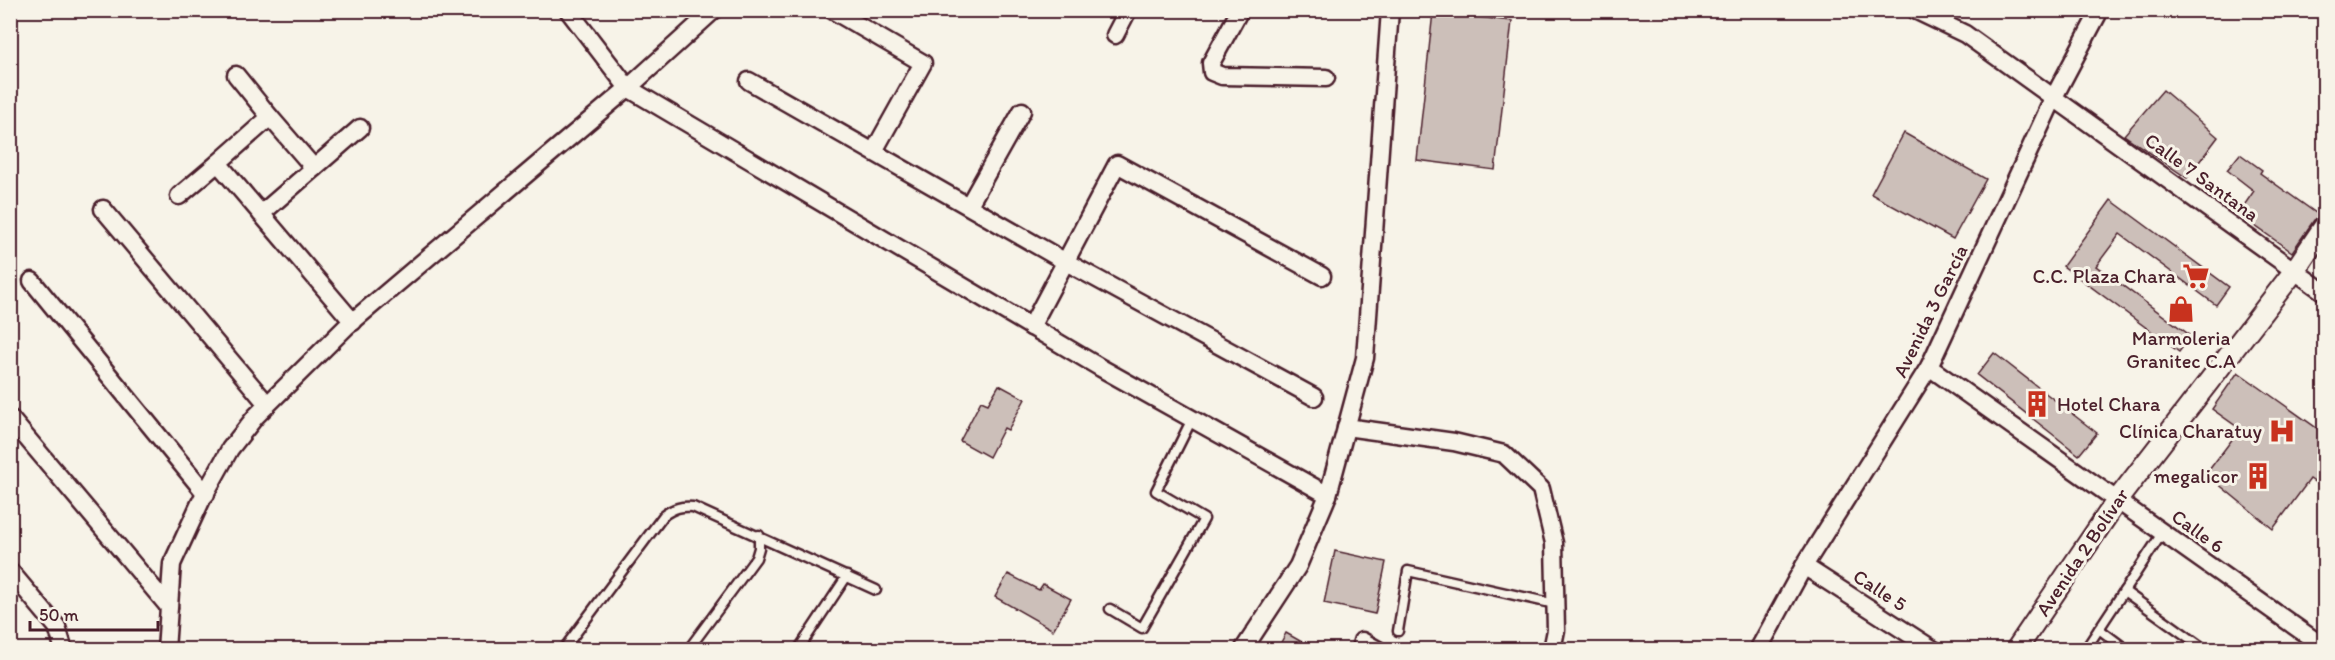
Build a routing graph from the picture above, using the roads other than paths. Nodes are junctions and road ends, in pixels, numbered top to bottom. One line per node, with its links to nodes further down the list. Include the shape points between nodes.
1 (568, 10): 13 (street)
2 (714, 10): 13 (street)
3 (832, 10): 18 (street, via 923,63)
4 (1128, 10): 9 (street)
5 (1240, 10): 11 (street, via 1211,63 1212,72 1222,76)
6 (1390, 10): 38 (street, via 1365,358)
7 (1915, 10): 14 (street, Calle 7 Santana, via 1965,34)
8 (2100, 10): 14 (street, Avenida 3 García)
9 (1115, 35)
10 (236, 75): 16 (street)
11 (1326, 78)
12 (749, 81): 18 (street)
13 (628, 88): 31 (street); 32 (street)
14 (2054, 97): 27 (street, Calle 7 Santana); 33 (street, Avenida 3 García)
15 (1022, 111): 22 (street)
16 (270, 117): 19 (street); 20 (street)
17 (360, 128): 20 (street)
18 (874, 151): 22 (street)
19 (218, 163): 21 (street); 24 (street)
20 (314, 168): 24 (street)
21 (179, 196)
22 (969, 205): 26 (street)
23 (103, 209): 35 (street)
24 (261, 214): 31 (street)
25 (2325, 227): 27 (street, Avenida 2 Bolívar)
26 (1066, 262): 28 (street, via 1117,164); 32 (street); 34 (street)
27 (2295, 270): 30 (street, Calle 7 Santana); 41 (street, Avenida 2 Bolívar)
28 (1322, 276)
29 (32, 281): 39 (street)
30 (2325, 292)
31 (353, 322): 35 (street)
32 (1031, 327): 37 (street)
33 (1929, 367): 41 (street, Calle 6); 44 (street, Avenida 3 García)
34 (1314, 397)
35 (267, 405): 39 (street, via 230,449)
36 (10, 418): 50 (street)
37 (1192, 419): 40 (street); 51 (lane, via 1156,491 1204,519 1142,628)
38 (1346, 427): 40 (street); 49 (street, via 1454,442 1504,454 1541,489 1554,543)
39 (206, 494): 50 (street, via 172,564)
40 (1328, 495): 61 (street, via 1298,566)
41 (2118, 499): 42 (street, Calle 6); 66 (street, Avenida 2 Bolívar)
42 (2163, 531): 48 (lane); 55 (street, Calle 6)
43 (759, 535): 46 (lane); 58 (lane, via 693,507 672,509); 59 (lane, via 756,558)
44 (1804, 566): 64 (street, Avenida 3 García); 65 (street, Calle 5)
45 (10, 572): 56 (street, via 57,627)
46 (847, 576): 47 (lane); 60 (lane)
47 (876, 590)
48 (2124, 591): 52 (lane); 69 (lane)
49 (1555, 604): 53 (lane, via 1408,571); 63 (street, via 1556,630)
50 (169, 607): 57 (street)
51 (1110, 609)
52 (2099, 629): 67 (lane); 68 (lane)
53 (1398, 631)
54 (1359, 645): 62 (street)
55 (2325, 647)
56 (64, 650)
57 (166, 650)
58 (563, 650)
59 (688, 650)
60 (798, 650)
61 (1243, 650)
62 (1378, 650)
63 (1551, 650)
64 (1758, 650)
65 (1934, 650)
66 (2016, 650)
67 (2085, 650)
68 (2127, 650)
69 (2206, 650)

